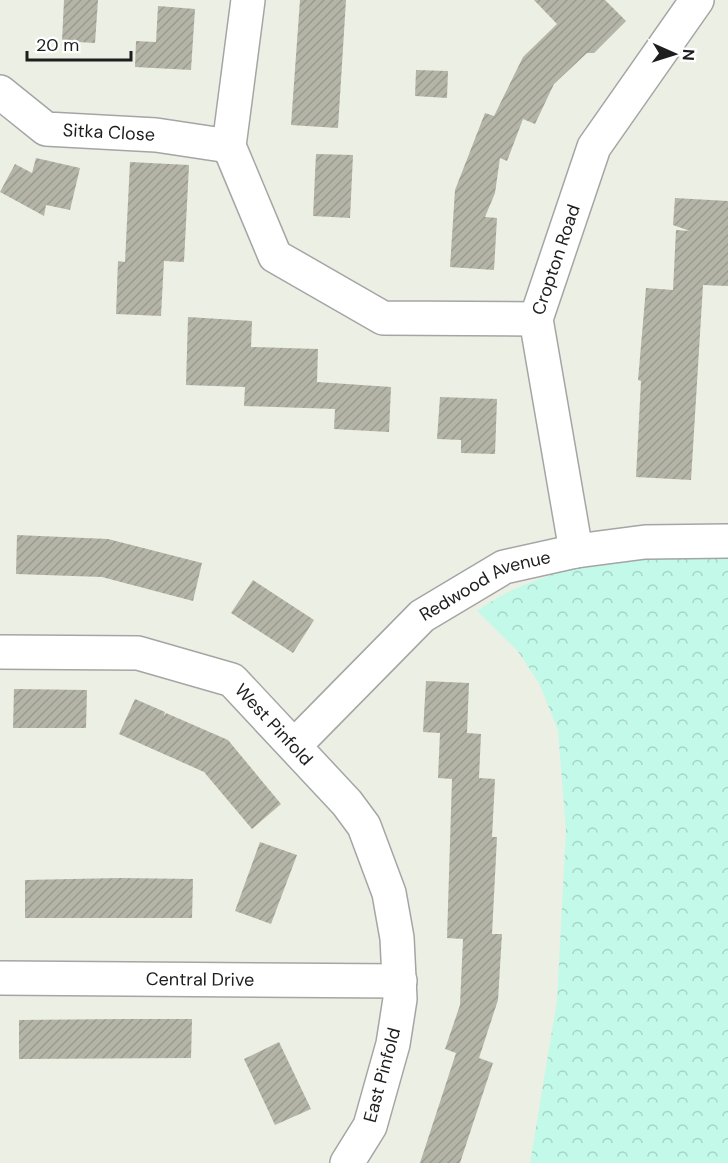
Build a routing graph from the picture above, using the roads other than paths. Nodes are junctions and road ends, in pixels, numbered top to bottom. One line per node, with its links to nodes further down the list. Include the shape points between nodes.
1 (248, 0): 4 (street)
2 (697, 0): 5 (street, Cropton Road, via 594,147)
3 (0, 92): 4 (street, Sitka Close, via 46,129 156,135)
4 (229, 146): 5 (street, via 276,256 383,318)
5 (536, 319): 7 (street, Cropton Road)
6 (728, 541): 7 (street, Redwood Avenue, via 645,542)
7 (576, 550): 9 (street, Redwood Avenue, via 504,567 422,616)
8 (0, 652): 9 (street, West Pinfold, via 138,653 232,680)
9 (295, 745): 11 (street, West Pinfold, via 364,826 388,892)
10 (0, 978): 11 (street, Central Drive)
11 (400, 981): 12 (street, East Pinfold, via 393,1044 383,1084 370,1126)
12 (347, 1163)

